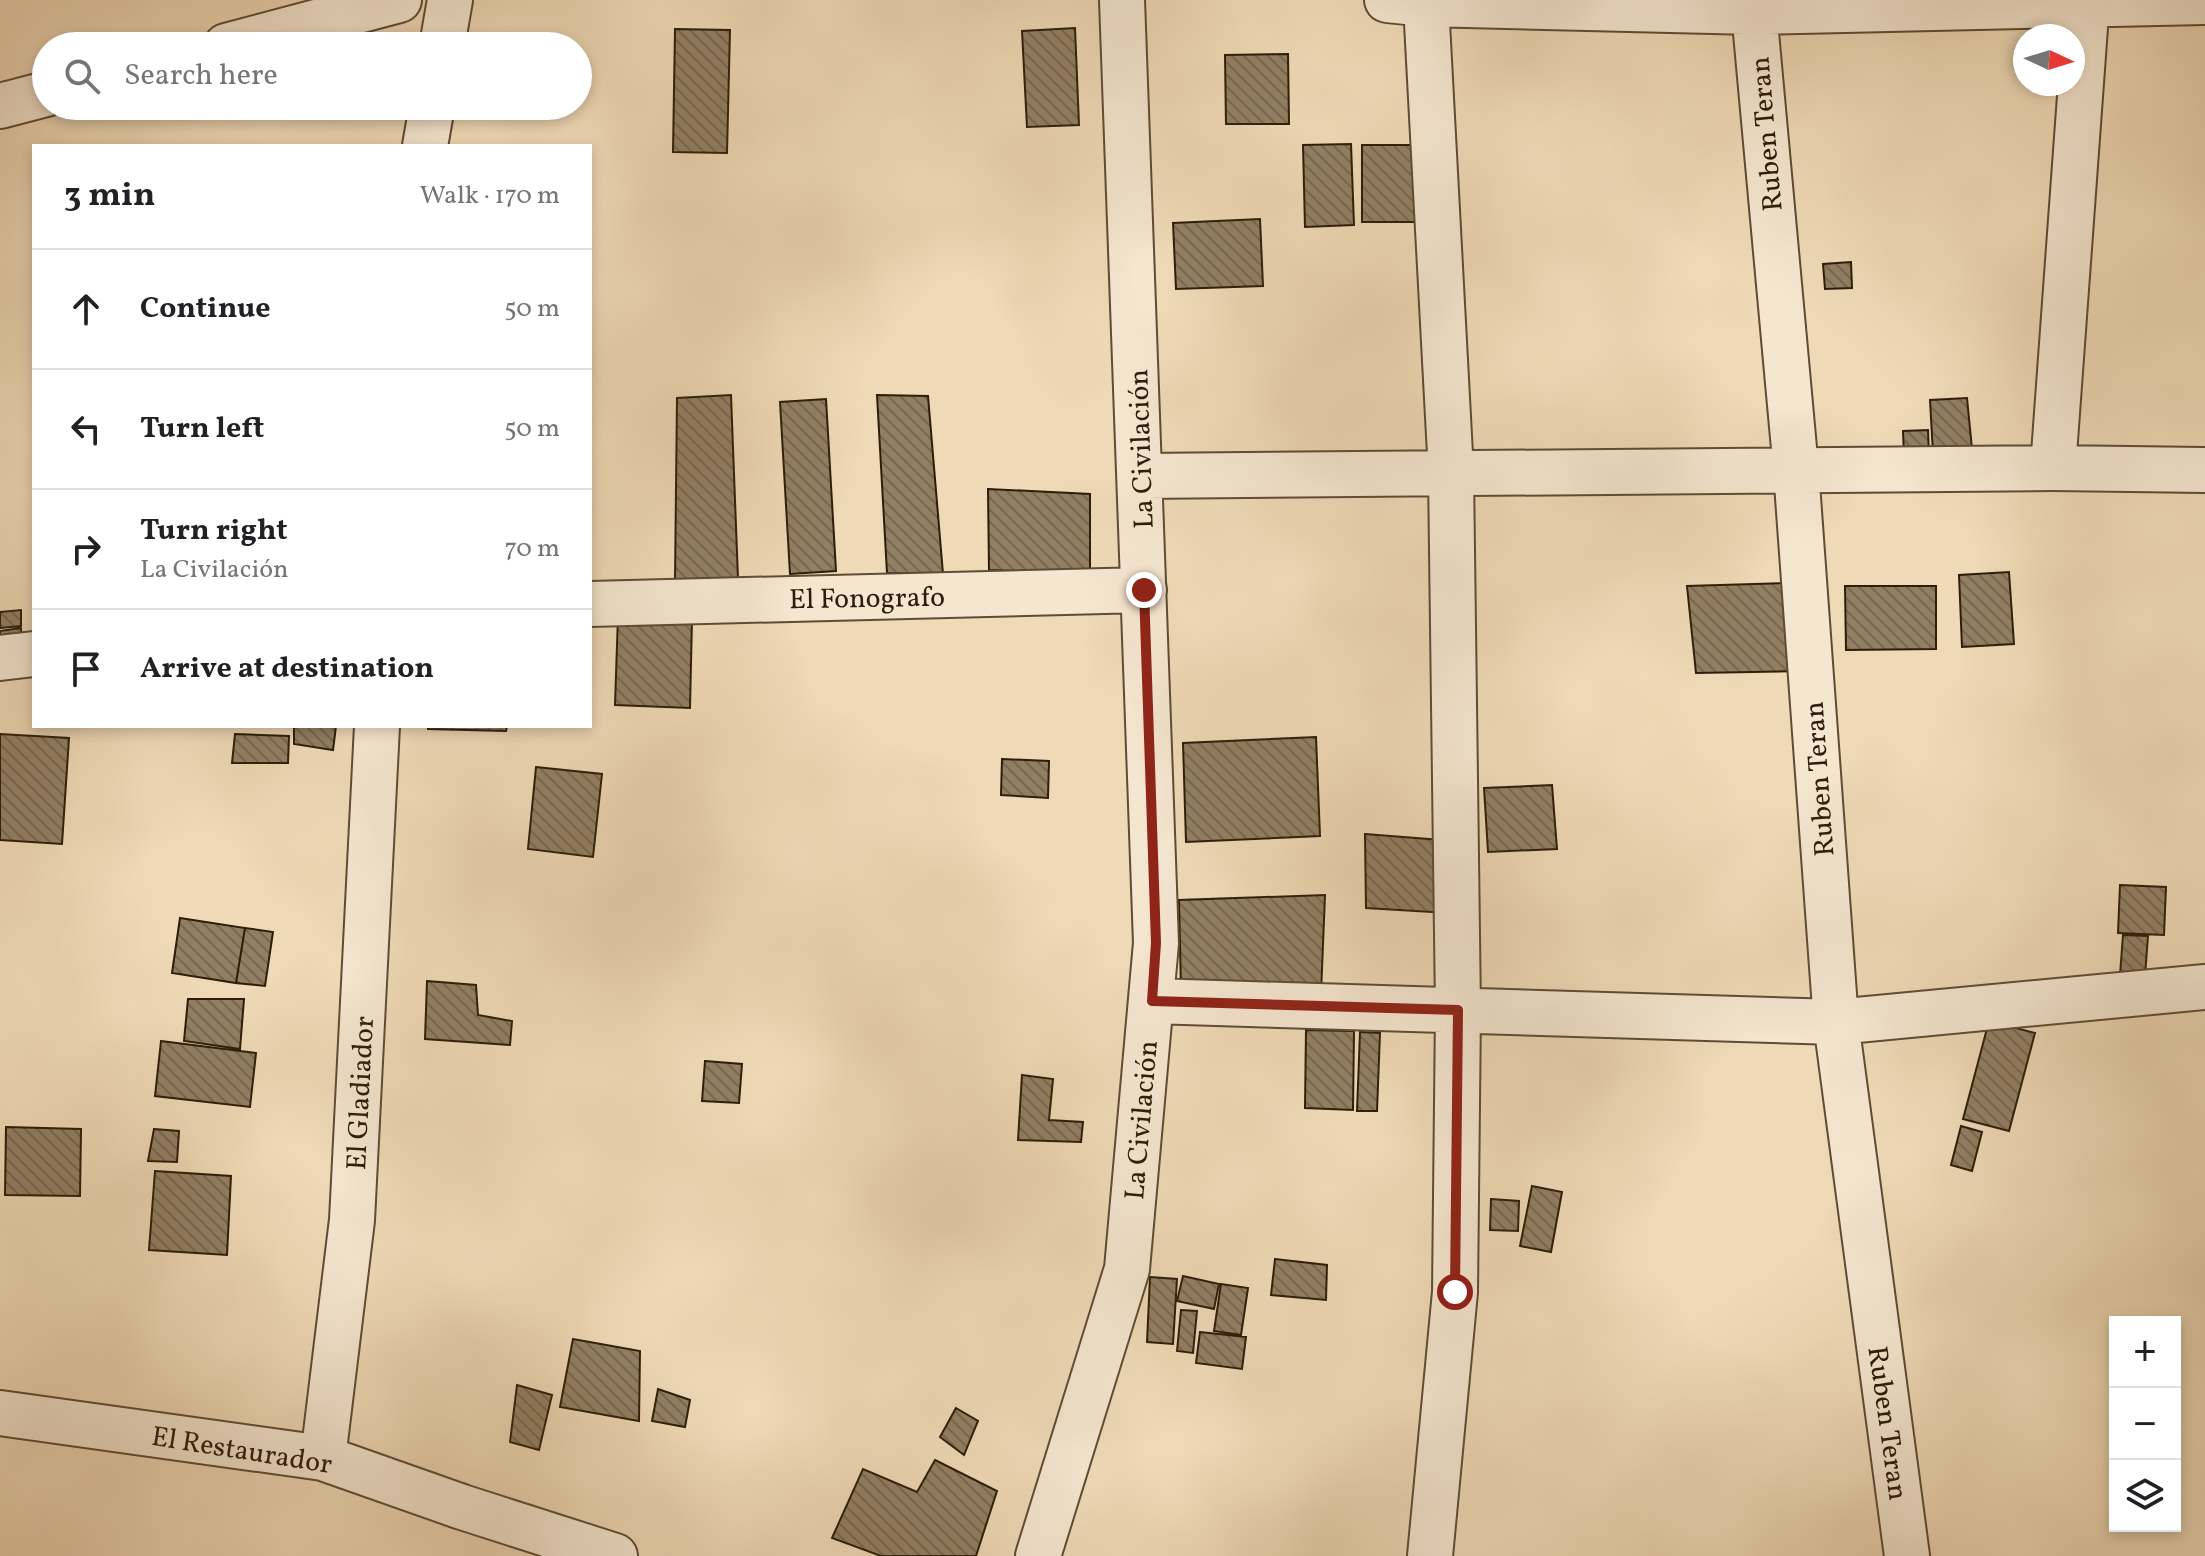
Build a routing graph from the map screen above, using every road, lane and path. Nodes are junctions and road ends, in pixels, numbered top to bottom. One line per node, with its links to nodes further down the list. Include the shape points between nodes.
1 (399, 0): 8 (street)
2 (450, 0): 9 (street)
3 (1122, 0): 18 (street, La Civilación)
4 (1407, 2): 7 (street); 17 (street)
5 (2087, 2): 6 (street); 7 (street); 14 (street)
6 (2205, 2)
7 (1753, 6): 15 (street, Ruben Teran)
8 (279, 32)
9 (444, 32)
10 (32, 98): 11 (street)
11 (0, 106)
12 (430, 120): 13 (street)
13 (425, 144)
14 (2053, 468): 15 (street); 16 (street)
15 (1796, 470): 17 (street); 27 (street, Ruben Teran)
16 (2205, 470)
17 (1451, 473): 18 (street); 26 (street)
18 (1141, 476): 19 (street, La Civilación)
19 (1144, 590): 20 (street, El Fonografo); 25 (street, La Civilación, via 1156,943)
20 (592, 604)
21 (32, 654): 22 (street)
22 (0, 658)
23 (377, 728): 29 (street, El Gladiador, via 352,1220)
24 (2205, 987): 27 (street)
25 (1152, 1001): 26 (street); 31 (street, La Civilación, via 1127,1269)
26 (1458, 1010): 27 (street); 32 (street, via 1455,1292)
27 (1836, 1022): 33 (street, Ruben Teran)
28 (0, 1413): 29 (street, El Restaurador)
29 (323, 1458): 30 (street, El Restaurador)
30 (615, 1556)
31 (1038, 1556)
32 (1430, 1556)
33 (1907, 1556)

